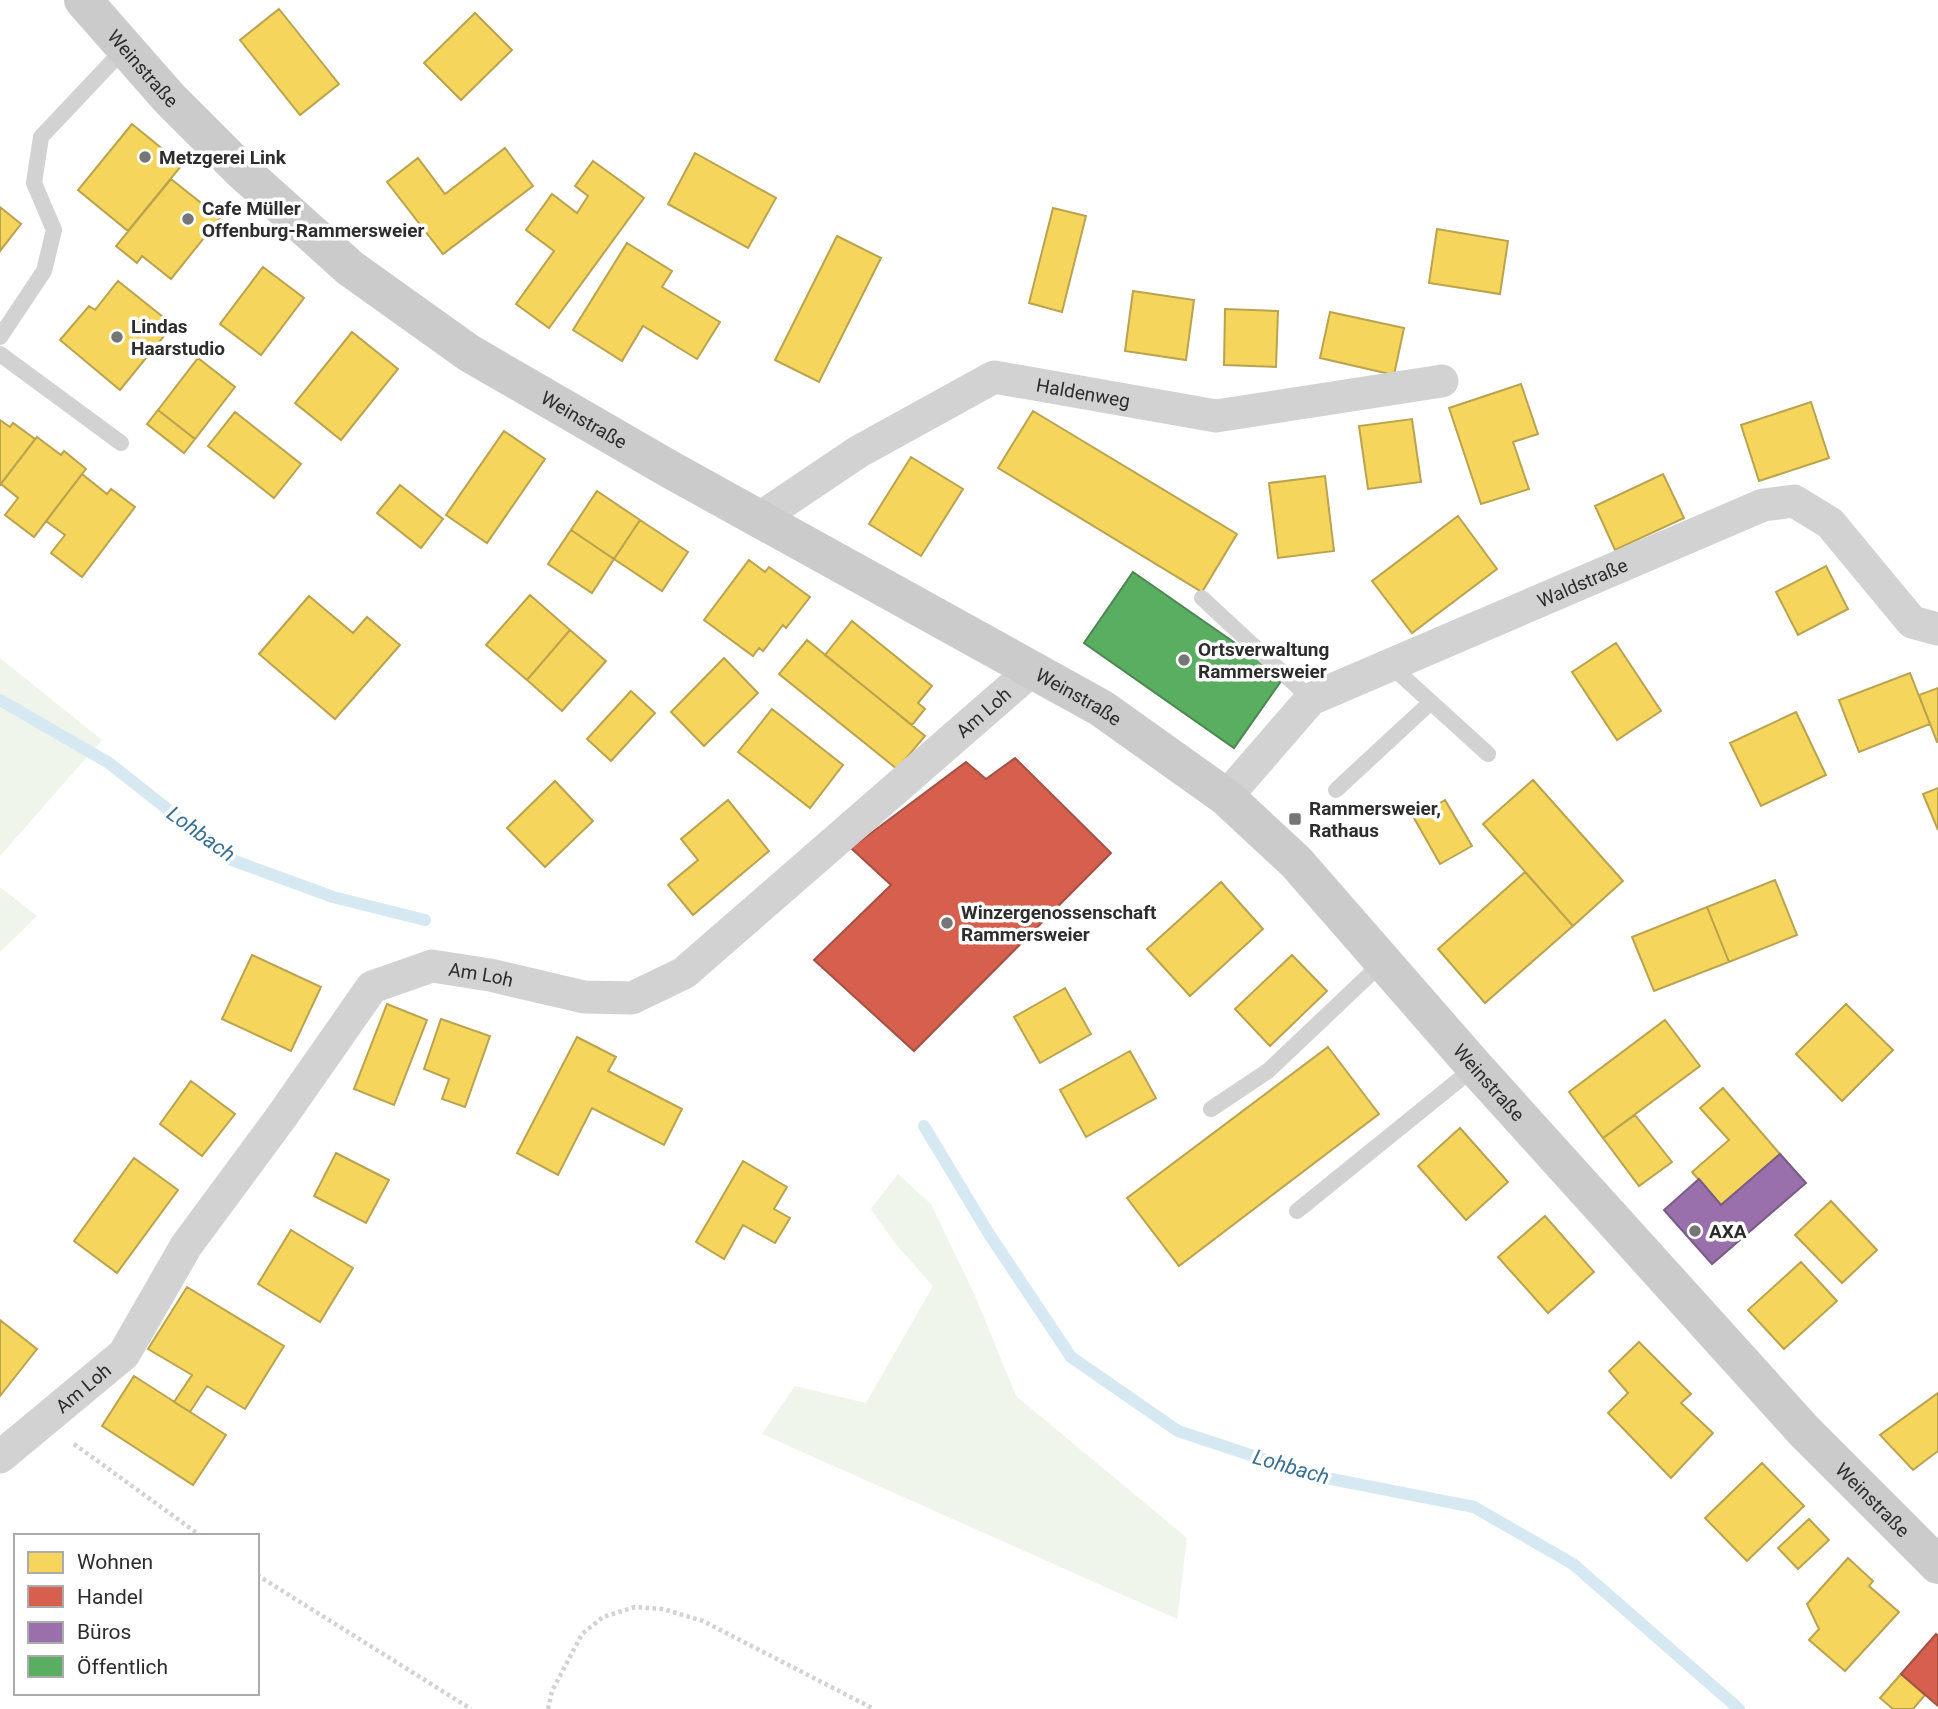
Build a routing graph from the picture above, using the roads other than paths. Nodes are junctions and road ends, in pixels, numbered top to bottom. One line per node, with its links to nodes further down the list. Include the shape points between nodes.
1 (83, 0): 2 (street, Weinstraße)
2 (125, 48): 3 (lane, via 41,137 34,183 54,230 44,271); 7 (street, Weinstraße, via 242,171 350,268 469,353)
3 (0, 337)
4 (0, 354): 6 (lane)
5 (1442, 381): 7 (street, Haldenweg, via 1216,416 994,377 858,452)
6 (121, 443)
7 (760, 518): 11 (street, Weinstraße)
8 (1202, 598): 12 (lane)
9 (1938, 629): 10 (street, Waldstraße, via 1913,622 1830,523 1794,501 1763,505)
10 (1389, 664): 12 (street, Waldstraße); 13 (lane)
11 (1033, 669): 16 (street, Weinstraße, via 1101,708); 21 (street, Am Loh, via 684,973 632,998 584,997 432,966 372,986 186,1247 124,1354)
12 (1311, 699): 16 (street, Waldstraße)
13 (1431, 702): 14 (lane); 15 (lane)
14 (1488, 754)
15 (1336, 790)
16 (1226, 797): 17 (street, Weinstraße, via 1296,862)
17 (1384, 961): 18 (street, Weinstraße); 19 (lane, via 1268,1071)
18 (1475, 1066): 20 (lane); 22 (street, Weinstraße, via 1804,1431)
19 (1211, 1109)
20 (1297, 1211)
21 (0, 1457)
22 (1938, 1565)

